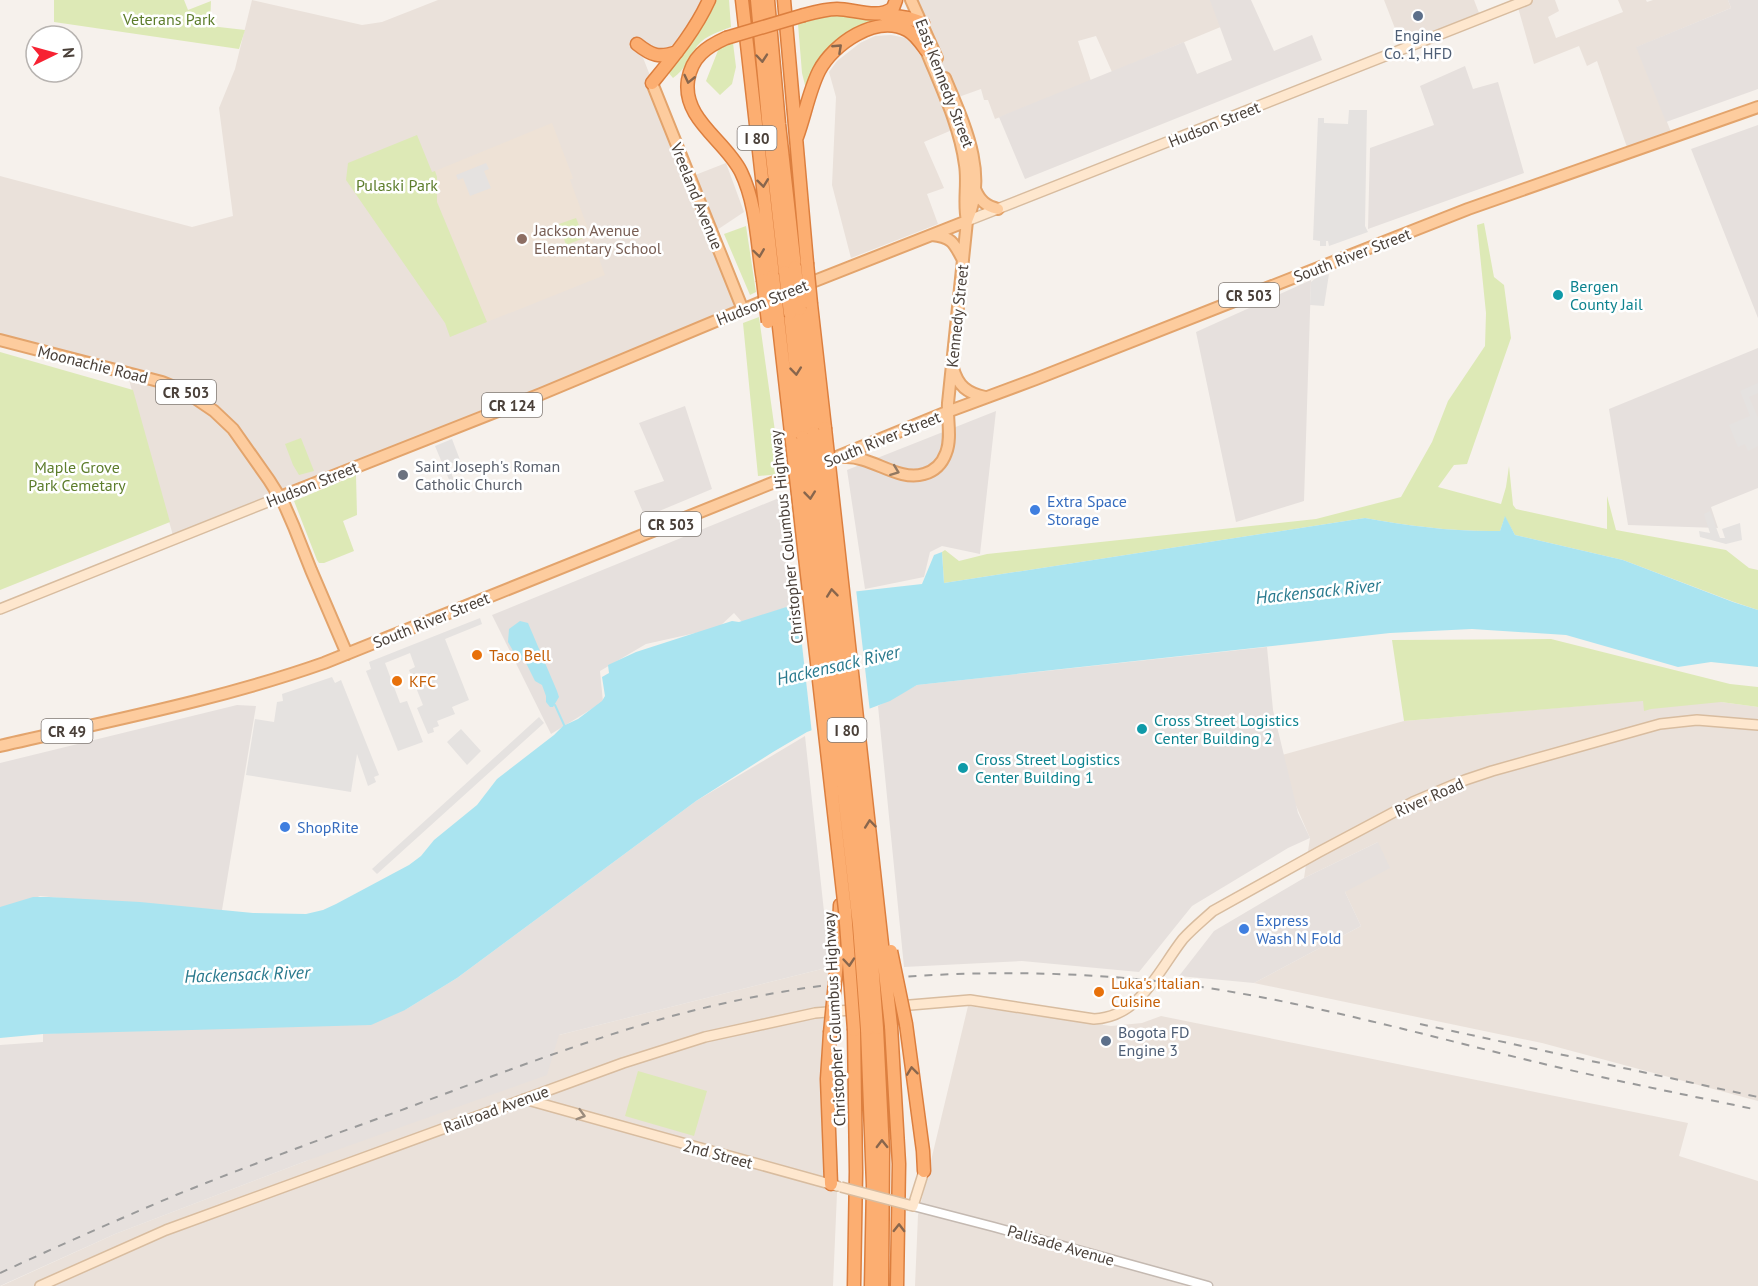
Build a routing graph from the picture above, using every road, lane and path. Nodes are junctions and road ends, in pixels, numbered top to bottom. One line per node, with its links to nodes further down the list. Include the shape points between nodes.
1 (709, 0): 14 (highway)
2 (742, 0): 23 (highway, Christopher Columbus Highway / I 80, one-way to 23)
3 (757, 0): 23 (highway, Christopher Columbus Highway / I 80, one-way to 23)
4 (768, 0): 23 (highway, Christopher Columbus Highway / I 80, via 779,124)
5 (784, 0): 17 (highway, Christopher Columbus Highway / I 80)
6 (896, 0): 10 (highway, via 890,11)
7 (904, 0): 11 (street, East Kennedy Street)
8 (911, 0): 11 (main road, East Kennedy Street)
9 (1527, 0): 19 (main road, Hudson Street / CR 124)
10 (872, 13): 11 (highway); 23 (highway, one-way to 23, bridge, via 820,11 726,38 708,46 689,72 691,107 742,173 752,206)
11 (919, 22): 13 (street, East Kennedy Street); 18 (main road, East Kennedy Street, via 966,130 972,149)
12 (637, 44): 14 (highway, via 656,56)
13 (926, 50): 17 (highway, one-way to 13, via 820,70 843,42 865,30 891,26 906,29); 20 (main road, East Kennedy Street, via 963,150)
14 (677, 52): 15 (highway)
15 (652, 83): 24 (main road, Vreeland Avenue)
16 (1758, 107): 28 (main road, South River Street / CR 503, via 1458,214)
17 (795, 142): 23 (highway, Christopher Columbus Highway / I 80)
18 (975, 189): 19 (main road, via 979,199); 20 (main road, East Kennedy Street, via 974,207)
19 (998, 209): 20 (main road, Hudson Street / CR 124)
20 (967, 221): 21 (main road, Hudson Street / CR 124); 22 (main road, Kennedy Street)
21 (932, 235): 22 (main road, via 944,236 954,243); 24 (main road, Hudson Street / CR 124)
22 (963, 260): 27 (main road, Kennedy Street)
23 (784, 272): 25 (highway, Christopher Columbus Highway / I 80, bridge); 25 (highway, bridge)
24 (743, 310): 32 (main road, Hudson Street / CR 124)
25 (789, 313): 30 (highway, Christopher Columbus Highway / I 80); 30 (highway, Christopher Columbus Highway / I 80, via 782,354)
26 (0, 340): 32 (main road, Moonachie Road / CR 503, via 186,392 227,424)
27 (952, 365): 28 (main road, via 963,388); 29 (main road, Kennedy Street)
28 (986, 398): 29 (main road, South River Street / CR 503)
29 (947, 412): 31 (main road, South River Street / CR 503); 31 (main road, Kennedy Street, one-way to 29, via 856,456 912,476 931,472 947,451)
30 (809, 435): 37 (highway, Christopher Columbus Highway / I 80, one-way to 30, bridge); 38 (highway, Christopher Columbus Highway / I 80, bridge); 40 (highway, Christopher Columbus Highway / I 80, bridge, via 870,934)
31 (839, 457): 34 (main road, South River Street / CR 503)
32 (280, 497): 33 (main road, Hudson Street / CR 124); 34 (main road, CR 503)
33 (0, 609)
34 (347, 654): 36 (main road, South River Street / CR 49, via 243,689)
35 (1758, 725): 39 (main road, River Road, via 1697,720 1660,724 1438,790 1220,907 1187,935)
36 (0, 747)
37 (876, 882): 42 (highway, one-way to 37, bridge, via 906,1024); 49 (highway, Christopher Columbus Highway / I 80, one-way to 37, bridge, via 898,1156 891,1026)
38 (842, 883): 43 (highway, bridge, via 827,1079); 46 (highway, Christopher Columbus Highway / I 80, one-way to 46, bridge, via 854,1030)
39 (1137, 1001): 41 (main road, Railroad Avenue, via 1116,1015 1094,1019 970,1000 815,1013 663,1049)
40 (872, 1028): 47 (highway, Christopher Columbus Highway / I 80); 48 (highway, Christopher Columbus Highway / I 80, one-way to 40, via 883,1177)
41 (524, 1099): 43 (main road, 2nd Street, one-way to 43); 45 (main road, Railroad Avenue, via 166,1230)
42 (924, 1170): 44 (main road)
43 (836, 1186): 44 (main road, 2nd Street, bridge)
44 (911, 1205): 50 (street, Palisade Avenue)
45 (40, 1286)
46 (854, 1286)
47 (871, 1286)
48 (882, 1286)
49 (897, 1286)
50 (1208, 1286)

